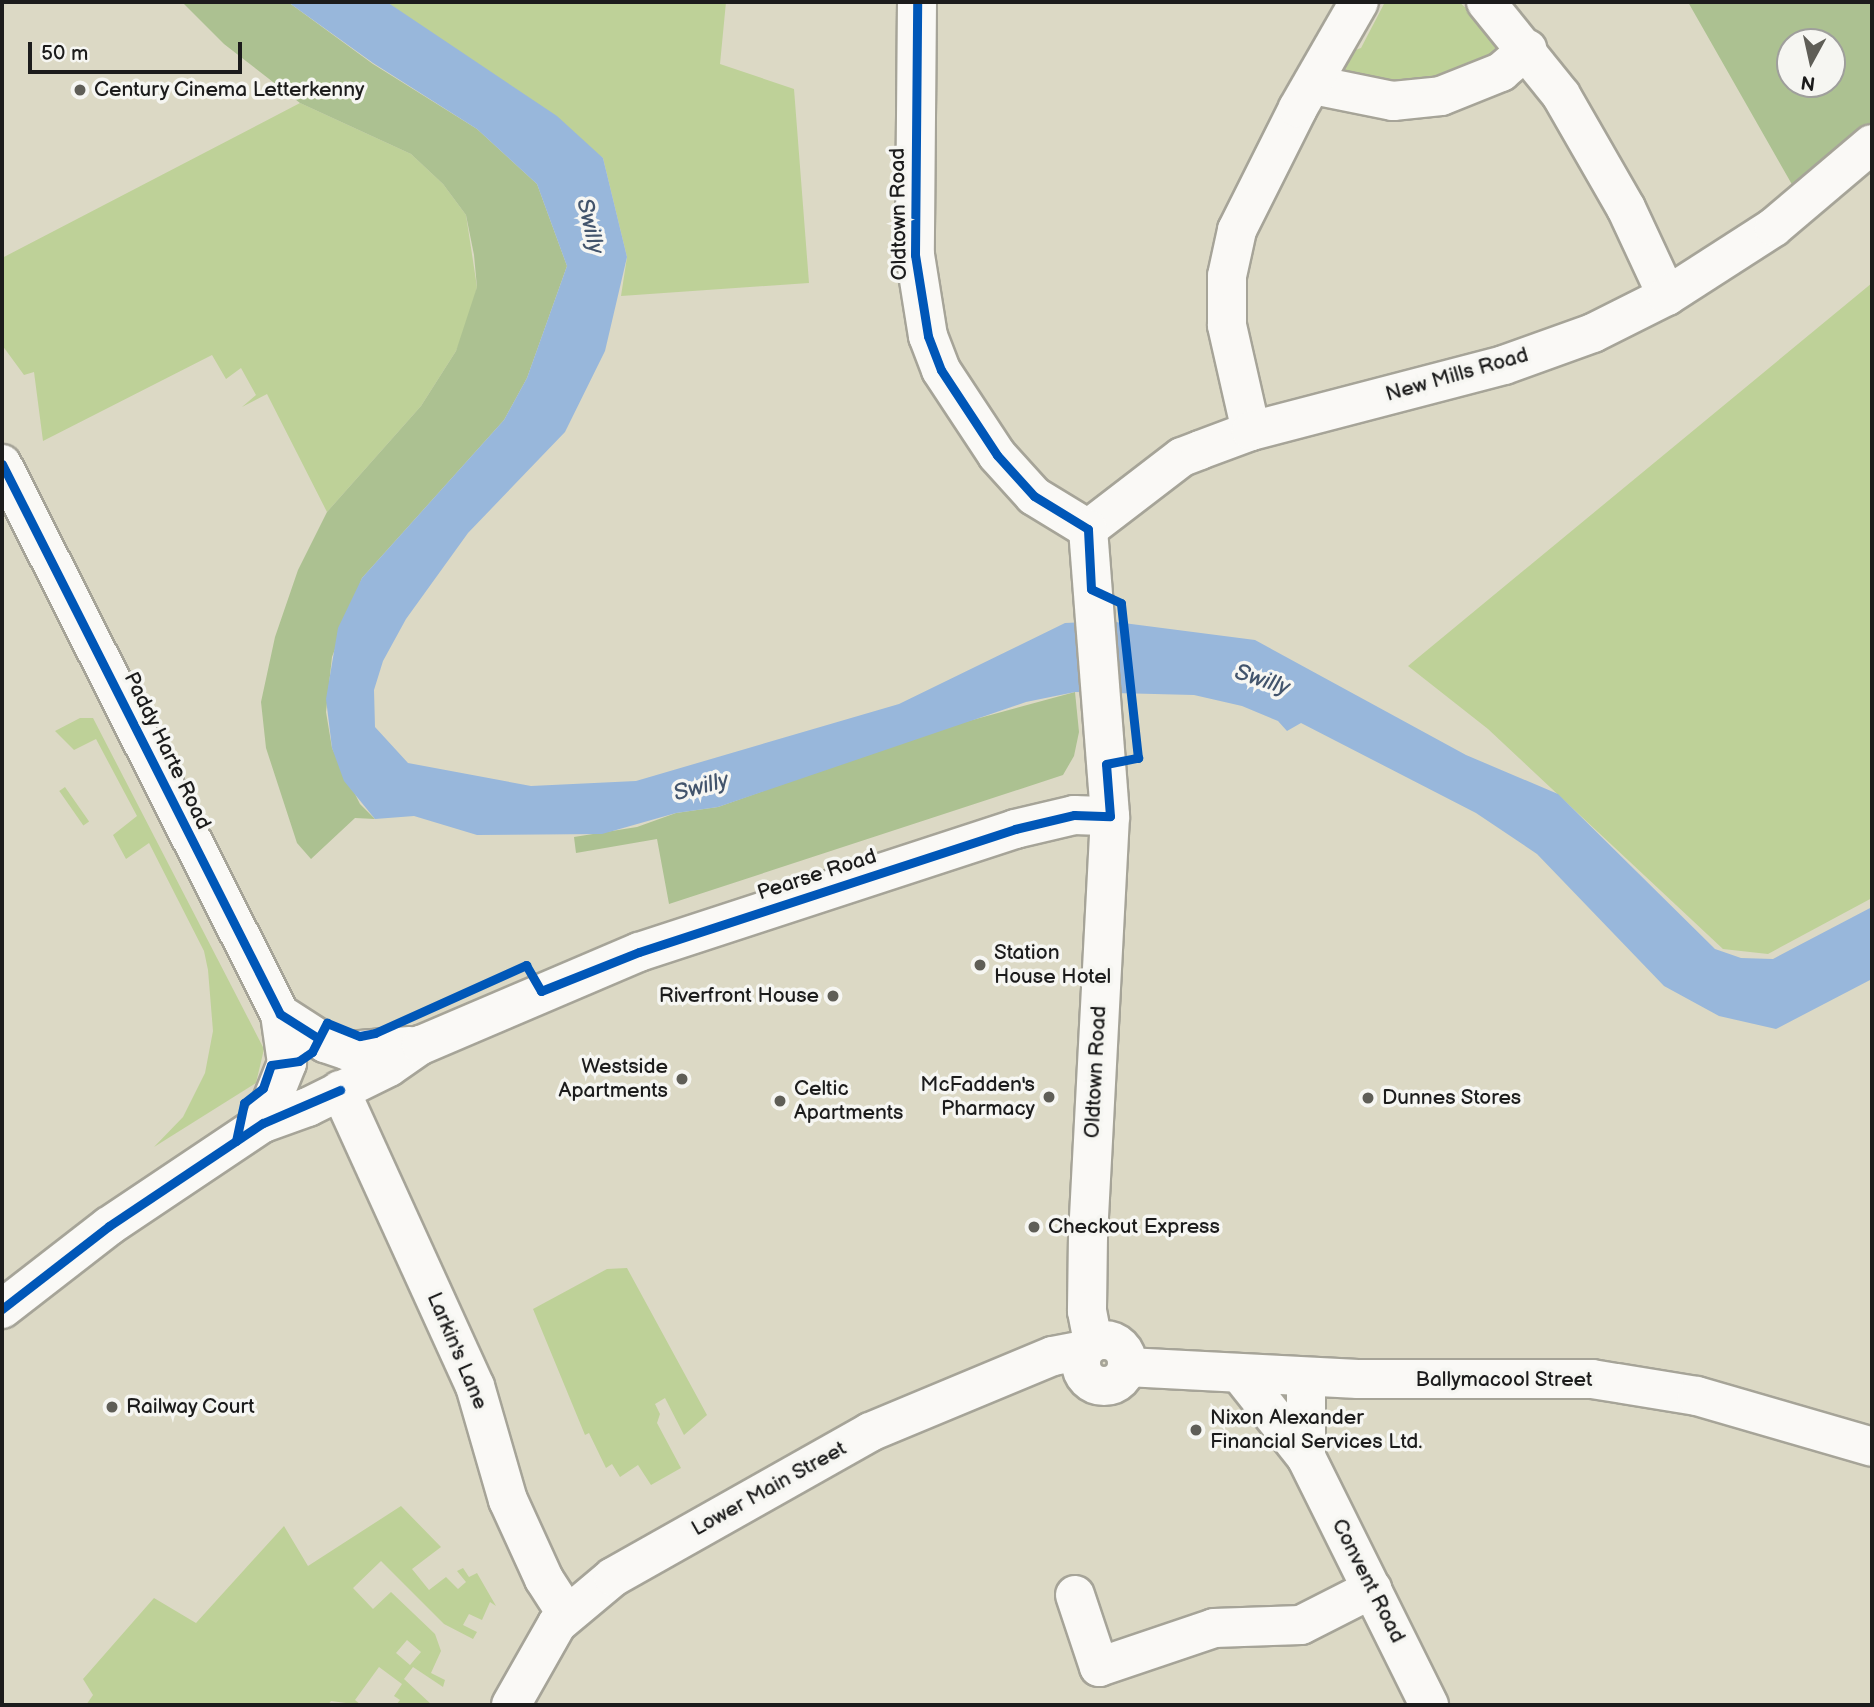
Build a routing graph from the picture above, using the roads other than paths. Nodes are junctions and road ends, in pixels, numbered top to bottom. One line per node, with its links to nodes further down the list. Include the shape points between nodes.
1 (918, 2): 10 (street, Oldtown Road, via 915,255 928,336 941,370 997,455 1034,496)
2 (1359, 2): 5 (street)
3 (1486, 2): 4 (street)
4 (1527, 49): 5 (street, via 1501,72 1441,96 1393,101); 7 (street, via 1589,142)
5 (1314, 85): 8 (street, via 1248,204 1229,263 1231,352)
6 (1872, 144): 7 (street, New Mills Road, via 1774,227)
7 (1667, 296): 8 (street, New Mills Road, via 1593,333 1504,365)
8 (1251, 431): 10 (street, New Mills Road, via 1182,457)
9 (2, 464): 12 (street, Paddy Harte Road)
10 (1088, 529): 11 (street, Oldtown Road)
11 (1110, 816): 13 (street, Pearse Road, via 1074,815 1015,829 672,941 589,971); 17 (street, Oldtown Road, via 1088,1236)
12 (280, 1014): 13 (street, via 325,1043 348,1051); 15 (street, via 287,1063)
13 (421, 1045): 14 (street, Pearse Road)
14 (340, 1090): 15 (street, Pearse Road); 24 (street, Larkin's Lane, via 475,1386 509,1500 544,1579)
15 (263, 1123): 16 (street, Pearse Road, via 109,1226)
16 (2, 1309)
17 (1089, 1346): 18 (street, Ballymacool Street, via 1106,1340 1120,1346 1127,1367); 24 (street, Lower Main Street, via 1053,1356 870,1432 613,1577)
18 (1241, 1376): 19 (street, Ballymacool Street); 21 (street)
19 (1306, 1377): 20 (street, Ballymacool Street, via 1592,1379 1638,1384 1698,1396); 21 (street)
20 (1872, 1447)
21 (1306, 1457): 22 (street, Convent Road)
22 (1372, 1589): 23 (street, via 1301,1625 1214,1628 1099,1667); 26 (street, Convent Road)
23 (1075, 1595)
24 (566, 1613): 25 (street, Lower Main Street, via 545,1641)
25 (511, 1705)
26 (1429, 1705)

